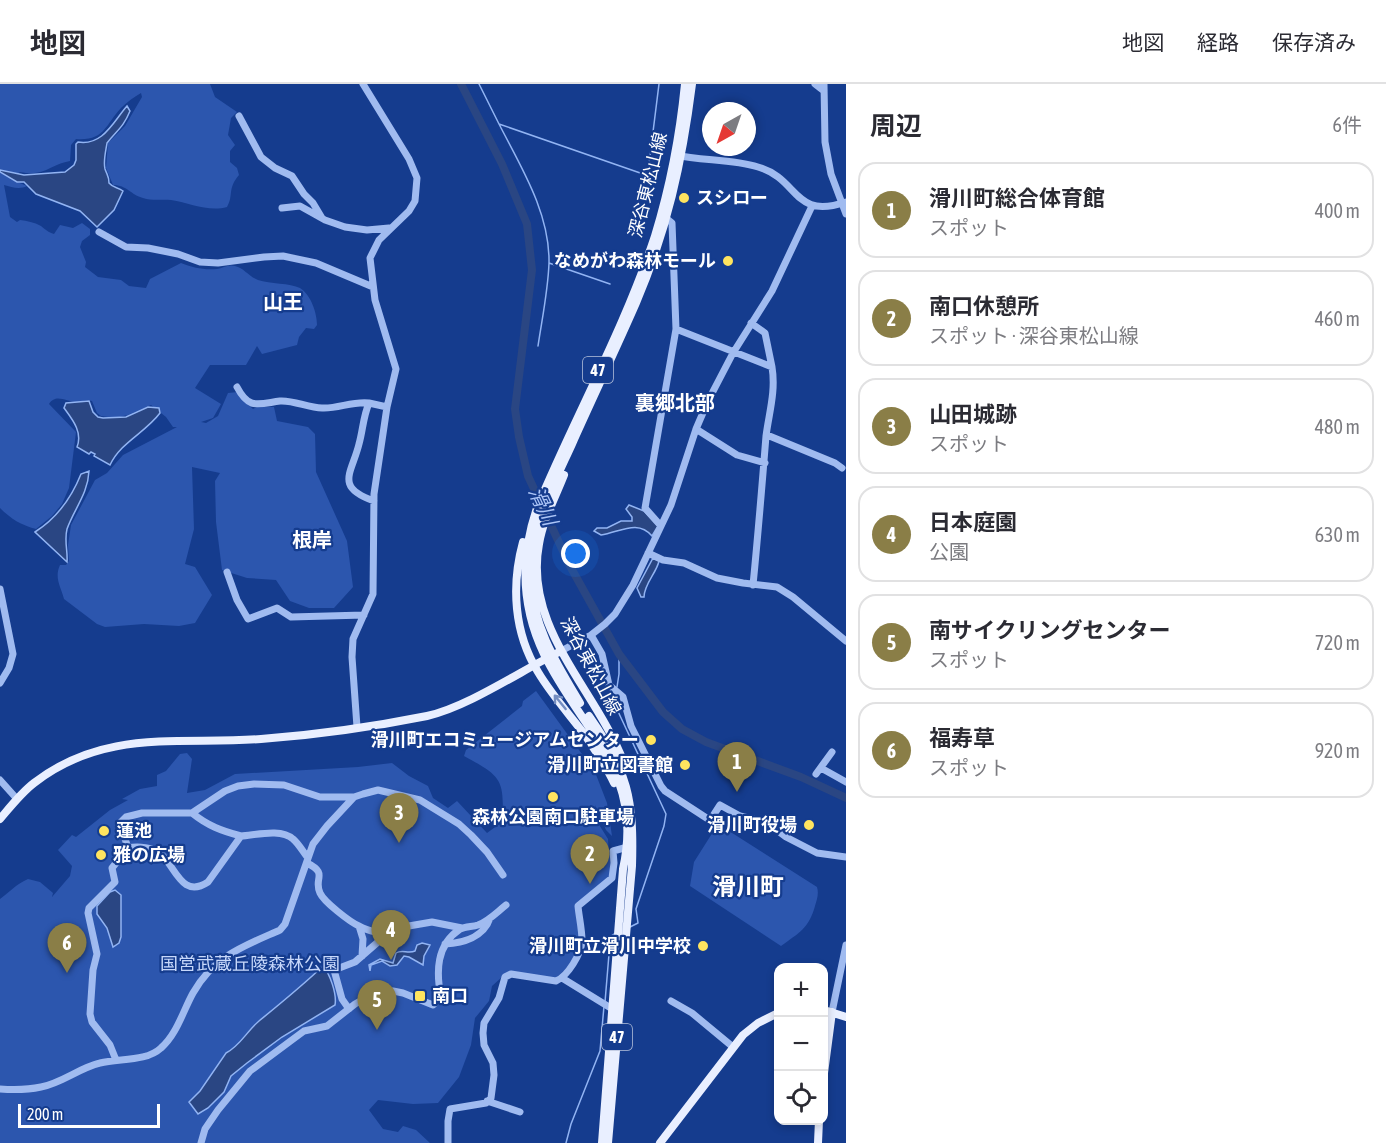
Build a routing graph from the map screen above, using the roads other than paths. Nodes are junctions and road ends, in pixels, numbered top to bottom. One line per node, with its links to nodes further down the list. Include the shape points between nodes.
1 (363, 84): 14 (street, via 417,178 412,206)
2 (685, 84): 7 (main road, 深谷東松山線 / 47)
3 (692, 84): 7 (main road, 深谷東松山線 / 47)
4 (815, 84): 5 (street)
5 (824, 87): 8 (street, via 825,142 831,174)
6 (239, 116): 12 (street, via 261,157 292,176)
7 (678, 156): 9 (street, via 764,169); 13 (main road, 深谷東松山線 / 47); 27 (main road, 深谷東松山線 / 47, via 640,277)
8 (844, 202): 9 (street, via 828,208); 11 (street)
9 (812, 206): 17 (street, via 772,291)
10 (282, 208): 12 (street, via 300,206)
11 (846, 214)
12 (322, 218): 14 (street, via 345,227)
13 (667, 219): 18 (street, via 672,223); 26 (main road, 深谷東松山線 / 47, via 636,302)
14 (392, 228): 16 (street, via 372,253)
15 (99, 232): 16 (street, via 120,245 178,254 200,262 283,256 316,263)
16 (373, 287): 23 (street, via 396,369)
17 (751, 323): 19 (street); 20 (street, via 765,333)
18 (676, 329): 19 (street); 31 (street, via 645,508)
19 (733, 353): 20 (street); 24 (street)
20 (772, 367): 25 (street, via 774,383)
21 (237, 387): 22 (street, via 243,397 257,405 281,401 322,408)
22 (369, 403): 23 (street); 30 (street, via 362,418 349,480 357,494)
23 (387, 407): 30 (street)
24 (696, 429): 28 (street, via 737,455); 31 (street)
25 (766, 435): 28 (street); 29 (street)
26 (571, 445): 39 (main road, 深谷東松山線 / 47, via 534,540 532,597); 40 (main road, 深谷東松山線 / 47, via 540,538 537,578 540,597)
27 (559, 456): 39 (main road, 深谷東松山線 / 47, via 530,529 525,560 527,606); 41 (main road, 深谷東松山線 / 47, via 542,483 532,510 516,575 518,618)
28 (765, 462): 34 (street)
29 (842, 468)
30 (374, 501): 36 (street, via 374,583)
31 (661, 526): 32 (street)
32 (648, 553): 34 (street, via 717,578); 37 (street, via 613,616)
33 (227, 572): 36 (street, via 248,619 277,608 291,617)
34 (753, 585): 38 (street, via 784,590)
35 (0, 589): 42 (street, via 13,654)
36 (364, 615): 43 (street, via 352,647)
37 (593, 633): 40 (street); 56 (street, via 609,685 623,697 631,726 665,791 708,819 720,805 740,816 766,822 817,853)
38 (846, 641)
39 (546, 651): 58 (main road, 深谷東松山線 / 47, via 615,770 624,798)
40 (561, 651): 41 (main road); 58 (main road, 深谷東松山線 / 47, via 615,743 630,780 638,837)
41 (533, 665): 43 (main road, via 483,693 430,715); 55 (main road, 深谷東松山線 / 47, one-way to 41, via 621,808 610,774)
42 (0, 683)
43 (357, 727): 50 (main road, via 260,740 132,742 112,746 72,760 32,784)
44 (832, 752): 45 (street)
45 (821, 768): 46 (street); 48 (street)
46 (816, 774)
47 (0, 780): 50 (street)
48 (846, 782)
49 (354, 797): 51 (street, via 320,797 284,785 254,784 225,791); 57 (street, via 313,844); 59 (street, via 378,790 420,800 459,824)
50 (17, 799): 52 (main road)
51 (192, 813): 53 (street, via 207,825); 54 (street, via 142,813 126,817 120,823)
52 (0, 819)
53 (241, 836): 54 (street, via 208,882 200,887 189,887 183,882 156,850); 57 (street, via 288,835)
54 (128, 848): 77 (street, via 112,868 115,882 88,913 97,954 90,1014)
55 (624, 848): 58 (main road, 深谷東松山線 / 47); 68 (street, via 613,851 612,878 578,906 582,942)
56 (846, 857)
57 (307, 861): 62 (street, via 320,872 318,891 325,901); 77 (street, via 289,918 280,930 241,946 216,964 199,984 161,1048 143,1056)
58 (628, 867): 70 (main road, 深谷東松山線 / 47)
59 (503, 875)
60 (506, 905): 61 (street)
61 (490, 918): 63 (street); 65 (street, via 479,934)
62 (359, 926): 64 (street); 67 (street)
63 (462, 928): 64 (street, via 422,922); 65 (street)
64 (386, 935): 67 (street)
65 (445, 944): 71 (street, via 437,969 441,997 433,1005 393,991 371,995)
66 (846, 945): 72 (street)
67 (362, 956): 71 (street, via 334,970)
68 (562, 978): 70 (street); 80 (street, via 556,981 511,974 505,978 499,998 484,1023 484,1045 494,1075 491,1098)
69 (671, 1001): 76 (street)
70 (610, 1007): 85 (main road, 深谷東松山線 / 47); 86 (main road, 深谷東松山線 / 47)
71 (349, 1009): 83 (street, via 327,1026 304,1031 249,1071 218,1110)
72 (828, 1011): 75 (main road)
73 (774, 1015): 76 (main road, via 758,1023)
74 (828, 1017): 78 (main road)
75 (846, 1017)
76 (733, 1047): 87 (main road)
77 (116, 1060): 79 (street, via 81,1069 43,1087)
78 (824, 1071)
79 (0, 1089)
80 (487, 1101): 81 (street); 84 (street, via 450,1109)
81 (520, 1112)
82 (819, 1125): 88 (main road)
83 (201, 1143)
84 (448, 1143)
85 (602, 1143)
86 (608, 1143)
87 (660, 1143)
88 (818, 1143)

